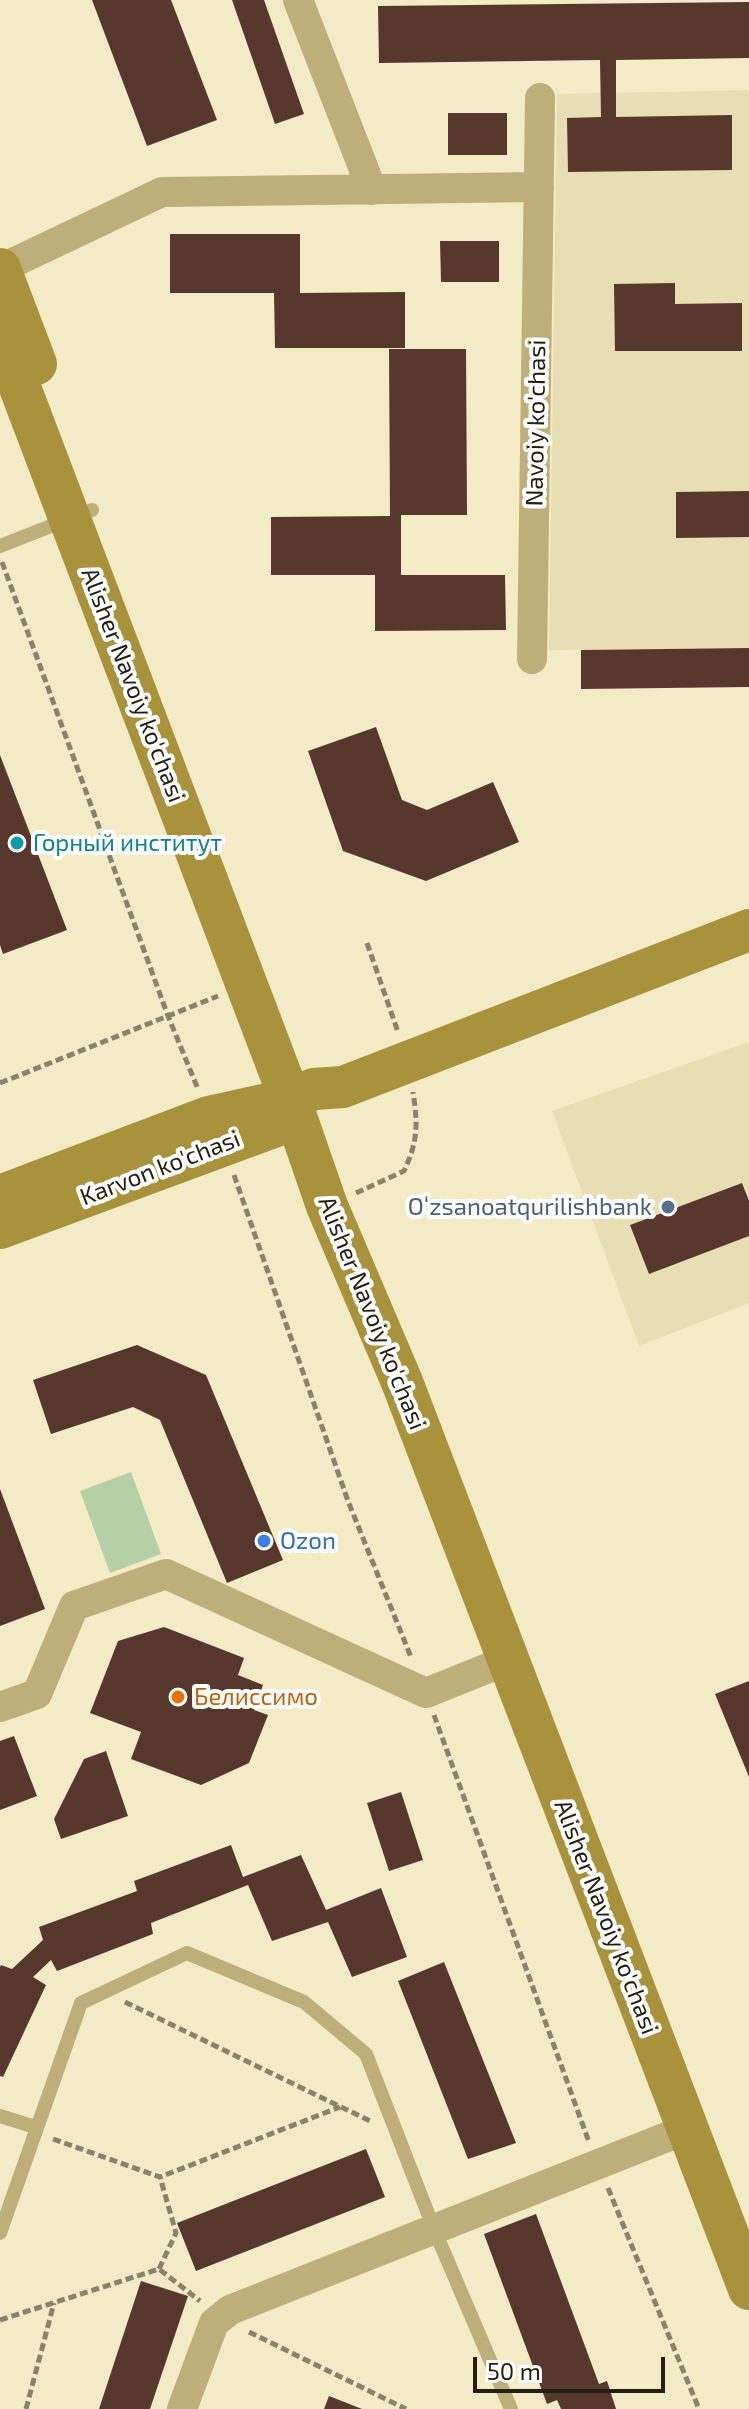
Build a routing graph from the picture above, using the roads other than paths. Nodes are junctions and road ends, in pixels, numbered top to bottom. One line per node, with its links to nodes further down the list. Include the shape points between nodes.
1 (298, 0): 4 (street)
2 (540, 98): 3 (street, Navoiy ko'chasi)
3 (539, 187): 4 (street); 9 (street, Navoiy ko'chasi)
4 (372, 190): 5 (street, via 162,192)
5 (0, 269): 7 (main road, Alisher Navoiy ko'chasi)
6 (0, 335): 7 (main road, Alisher Navoiy ko'chasi)
7 (81, 516): 8 (lane); 11 (main road, Alisher Navoiy ko'chasi); 11 (main road, Alisher Navoiy ko'chasi, via 246,984)
8 (0, 546)
9 (532, 659)
10 (749, 930): 11 (main road, Karvon ko'chasi)
11 (313, 1100): 12 (main road, Karvon ko'chasi, via 268,1127); 13 (main road, Alisher Navoiy ko'chasi, via 327,1206 402,1382); 18 (main road, Alisher Navoiy ko'chasi)
12 (4, 1199)
13 (508, 1660): 14 (street, via 426,1693 166,1574 74,1606 37,1694); 16 (main road, Alisher Navoiy ko'chasi)
14 (0, 1707)
15 (0, 2116): 17 (lane)
16 (687, 2129): 19 (street); 21 (main road, Alisher Navoiy ko'chasi)
17 (34, 2130): 19 (lane, via 81,2003 187,1953 304,2002 366,2054); 20 (lane)
18 (749, 2213)
19 (434, 2229): 22 (street, via 230,2310 214,2323); 23 (lane)
20 (0, 2233)
21 (749, 2289)
22 (182, 2409)
23 (511, 2409)

